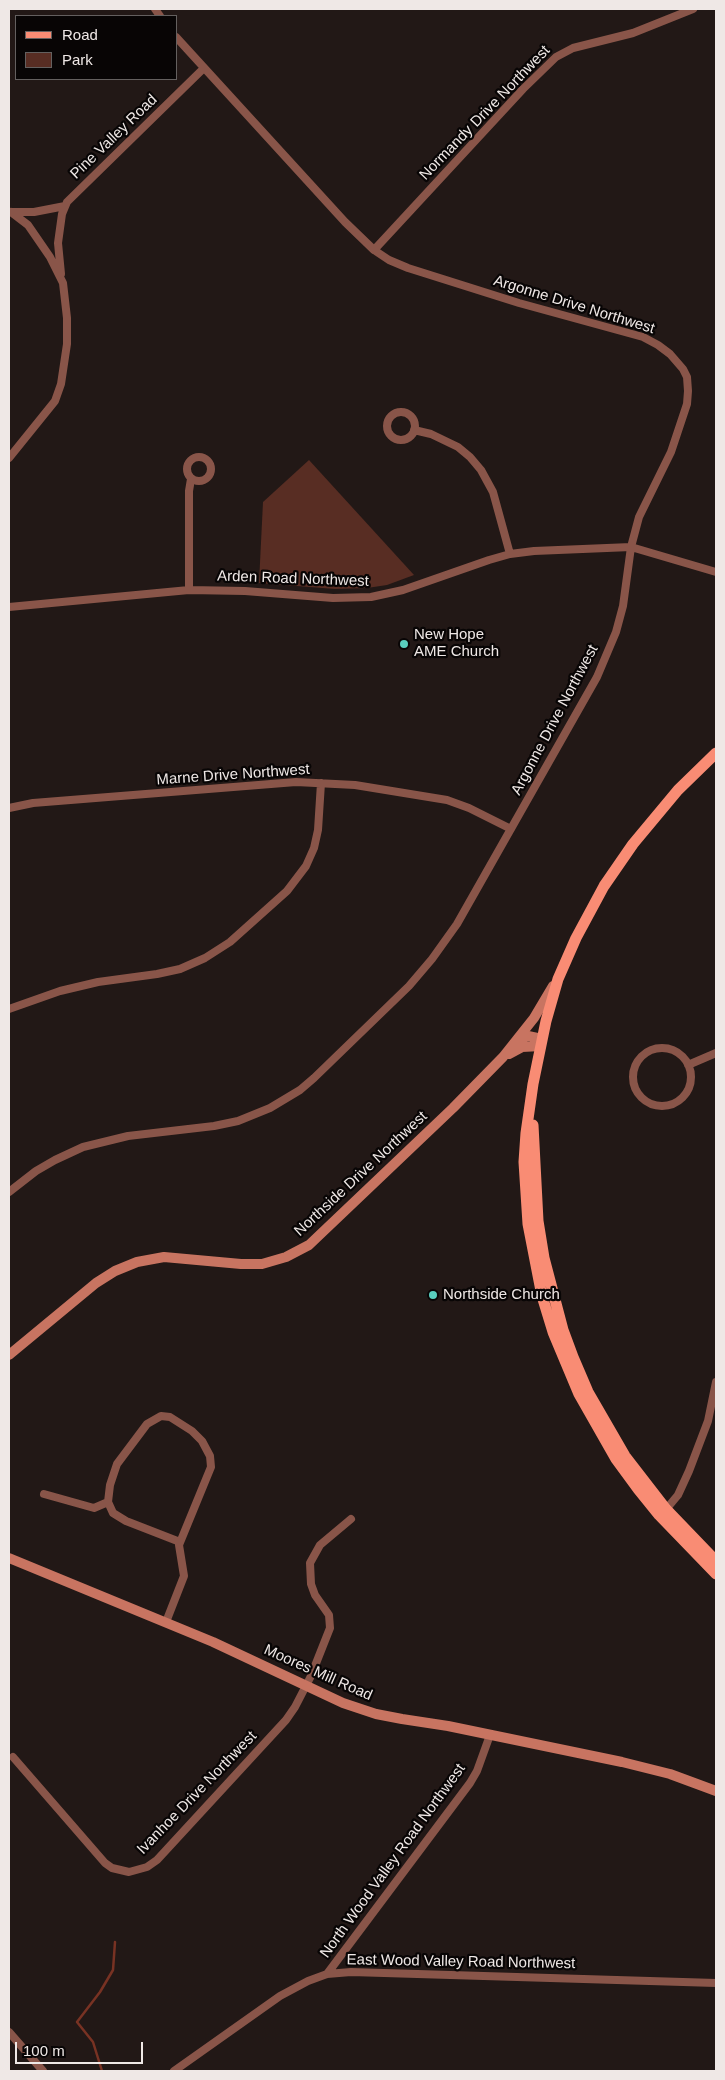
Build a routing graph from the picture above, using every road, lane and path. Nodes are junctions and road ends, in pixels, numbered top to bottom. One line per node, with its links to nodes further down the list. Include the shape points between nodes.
1 (693, 9): 6 (street, Normandy Drive Northwest, via 633,33 573,48 556,57)
2 (178, 39): 3 (street, Argonne Drive Northwest)
3 (204, 68): 4 (street, Pine Valley Road); 6 (street, Argonne Drive Northwest)
4 (65, 206): 5 (street, via 34,212); 7 (street, via 58,243)
5 (10, 212): 7 (street, via 28,225)
6 (374, 250): 11 (street, Argonne Drive Northwest, via 408,268 643,337 658,344 676,360 686,377 687,404 671,452 639,517)
7 (63, 283): 9 (street, via 67,344 61,384 47,413)
8 (414, 430): 12 (street, via 458,447 481,470 493,492)
9 (9, 458)
10 (191, 479): 14 (street)
11 (631, 547): 12 (street, Arden Road Northwest); 13 (street, Arden Road Northwest); 19 (street, Argonne Drive Northwest, via 623,606 607,656)
12 (510, 554): 14 (street, Arden Road Northwest, via 403,590 371,597)
13 (716, 572)
14 (189, 590): 15 (street, Arden Road Northwest)
15 (9, 607)
16 (716, 753): 20 (main road, Northside Drive Northwest, via 678,790 633,844 592,908)
17 (321, 783): 18 (street, Marne Drive Northwest, via 296,782 34,803); 19 (street, Marne Drive Northwest, via 355,784 447,800); 21 (street, via 318,830 306,866 287,891 230,942 205,958 180,968 60,991)
18 (9, 808)
19 (512, 829): 27 (street, Argonne Drive Northwest, via 457,924 432,960 390,1007 300,1090 270,1108 238,1121 113,1139 84,1147 36,1171)
20 (558, 979): 22 (street, Northside Drive Northwest); 23 (main road, Northside Drive Northwest)
21 (9, 1009)
22 (516, 1041): 23 (street, via 528,1036); 25 (street, Northside Drive Northwest)
23 (542, 1042): 25 (street, Northside Drive Northwest, via 522,1047); 32 (main road, via 524,1162 528,1224 536,1269 553,1332 596,1427 616,1459)
24 (716, 1053): 26 (street)
25 (503, 1057): 28 (street, Northside Drive Northwest, via 320,1236 298,1252 262,1264 173,1257 138,1262 96,1283)
26 (688, 1065): 26 (street, via 671,1049 650,1050 635,1065 635,1088 640,1097 650,1104 673,1104 689,1088 691,1076)
27 (9, 1192)
28 (9, 1355)
29 (716, 1382): 32 (street, via 708,1421 689,1471 678,1495)
30 (44, 1494): 31 (street, via 94,1508)
31 (108, 1502): 34 (street, via 113,1513 126,1521); 34 (street, via 117,1464 147,1424 161,1416 182,1423 202,1441 212,1466)
32 (663, 1512): 36 (main road); 37 (main road)
33 (351, 1519): 39 (street, Ivanhoe Drive Northwest, via 320,1545 310,1564 315,1595 331,1621)
34 (180, 1542): 38 (street, via 179,1555 184,1576)
35 (9, 1558): 38 (street, Moores Mill Road)
36 (716, 1561)
37 (716, 1574)
38 (166, 1622): 39 (street, Moores Mill Road)
39 (306, 1686): 40 (street, Moores Mill Road, via 376,1714); 41 (street, Ivanhoe Drive Northwest, via 286,1720 157,1860 137,1871 121,1871 105,1863)
40 (490, 1735): 42 (street, Moores Mill Road, via 622,1762 670,1774); 43 (street, North Wood Valley Road Northwest, via 470,1783)
41 (13, 1757)
42 (716, 1791)
43 (327, 1974): 44 (street, East Wood Valley Road Northwest, via 351,1972); 47 (street, East Wood Valley Road Northwest, via 280,1996)
44 (716, 1983)
45 (9, 2032): 46 (street)
46 (43, 2071)
47 (174, 2071)

